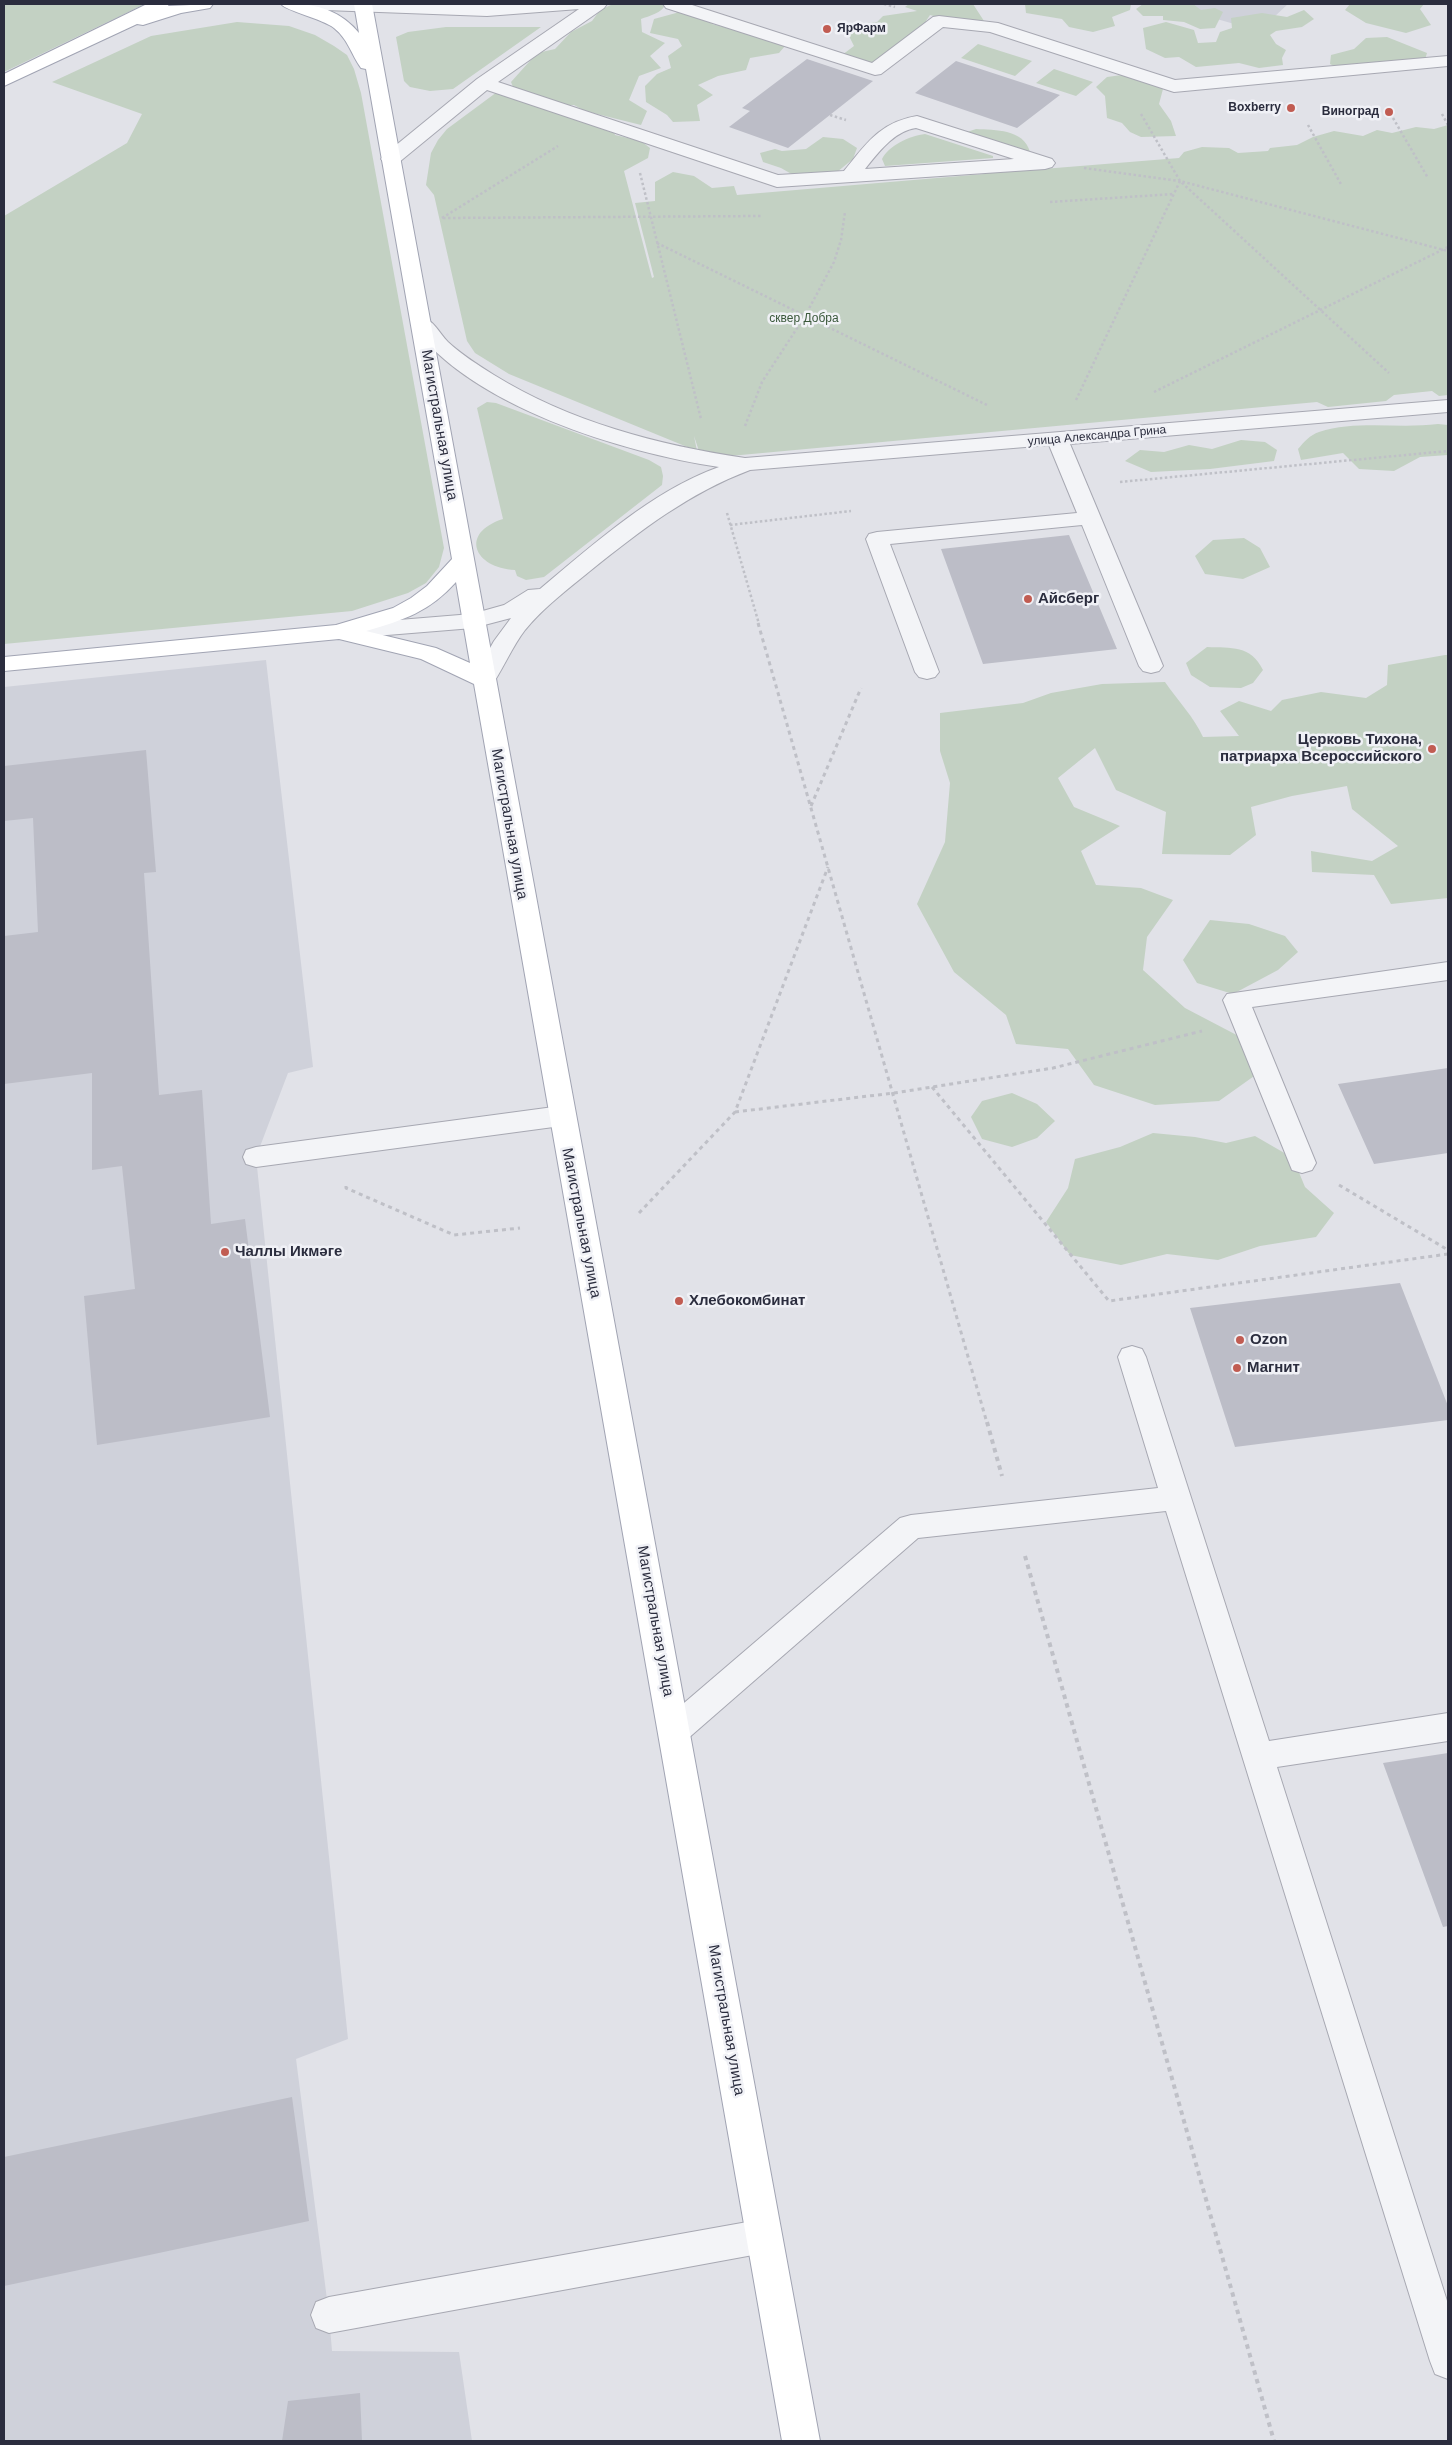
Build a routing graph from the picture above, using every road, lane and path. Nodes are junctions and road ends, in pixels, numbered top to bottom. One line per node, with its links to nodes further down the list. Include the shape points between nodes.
1 (160, 4): 10 (main road)
2 (204, 4): 10 (main road, via 178,8)
3 (290, 4): 15 (main road, via 324,14 351,34)
4 (298, 4): 8 (street)
5 (578, 4): 9 (street, via 506,9)
6 (598, 4): 14 (street)
7 (672, 4): 12 (street, via 875,70 939,22 992,27)
8 (363, 5): 9 (street); 15 (main road, Магистральная улица)
9 (443, 6)
10 (109, 31): 13 (main road)
11 (1448, 61): 12 (street, via 1174,86)
12 (1112, 66): 26 (path)
13 (4, 80)
14 (484, 83): 18 (street); 22 (street)
15 (378, 85): 22 (main road, Магистральная улица)
16 (1442, 114): 20 (path)
17 (1392, 118): 25 (path)
18 (597, 121): 21 (street); 29 (path, via 442,218)
19 (1308, 125): 27 (path)
20 (1448, 125)
21 (630, 131): 24 (street, via 777,181); 29 (path)
22 (391, 158): 36 (main road, Магистральная улица)
23 (1045, 163): 24 (street); 24 (street, via 916,122 904,123 888,134); 26 (path)
24 (849, 177): 35 (path, via 841,240 834,262)
25 (1428, 178)
26 (1180, 181): 32 (path); 34 (path); 41 (path)
27 (1342, 186)
28 (767, 216): 29 (path)
29 (651, 217): 30 (path)
30 (657, 243): 35 (path); 40 (path)
31 (1448, 247): 32 (path)
32 (1444, 250): 33 (path); 34 (path)
33 (1448, 251)
34 (1320, 311): 37 (path); 39 (path)
35 (805, 316): 41 (path); 43 (path, via 762,382)
36 (421, 323): 43 (street, via 441,346 470,368 546,410 668,452); 47 (main road, Магистральная улица)
37 (1154, 392)
38 (1448, 406): 39 (street, улица Александра Грина)
39 (1426, 408): 41 (street, улица Александра Грина)
40 (703, 425)
41 (1057, 439): 43 (street, улица Александра Грина); 44 (street)
42 (1448, 451): 44 (path)
43 (738, 463): 48 (street, via 654,508)
44 (1076, 486): 46 (street)
45 (725, 507): 56 (path)
46 (1088, 518): 52 (street); 53 (street, via 877,540)
47 (462, 560): 49 (main road, Магистральная улица); 50 (main road, via 435,591 419,603 401,613)
48 (576, 571): 49 (street, via 512,610); 54 (street, via 522,619 502,645)
49 (473, 621): 50 (street); 54 (main road, Магистральная улица)
50 (338, 632): 51 (main road); 54 (main road, via 428,653)
51 (4, 664)
52 (1151, 666)
53 (927, 672)
54 (484, 680): 63 (main road, Магистральная улица)
55 (861, 688): 56 (path)
56 (811, 807): 57 (path)
57 (828, 867): 61 (path); 62 (path)
58 (1448, 971): 59 (street, via 1236,1000)
59 (1244, 1020): 60 (path, via 1053,1068); 66 (street)
60 (932, 1086): 61 (path); 70 (path, via 1108,1301)
61 (894, 1093): 62 (path); 73 (path)
62 (735, 1112): 67 (path)
63 (561, 1116): 64 (street); 75 (main road, Магистральная улица)
64 (341, 1145): 65 (street); 68 (path, via 346,1188 454,1236)
65 (256, 1157)
66 (1302, 1162): 69 (path)
67 (639, 1213)
68 (520, 1228)
69 (1448, 1250)
70 (1448, 1254)
71 (1132, 1357): 72 (street)
72 (1176, 1498): 73 (street); 76 (street)
73 (1013, 1516): 75 (street, via 911,1527); 81 (path)
74 (1448, 1727): 76 (street)
75 (674, 1731): 77 (main road, Магистральная улица)
76 (1258, 1756): 79 (street)
77 (764, 2236): 78 (street); 80 (main road, Магистральная улица)
78 (329, 2315)
79 (1448, 2360)
80 (801, 2441)
81 (1274, 2441)

